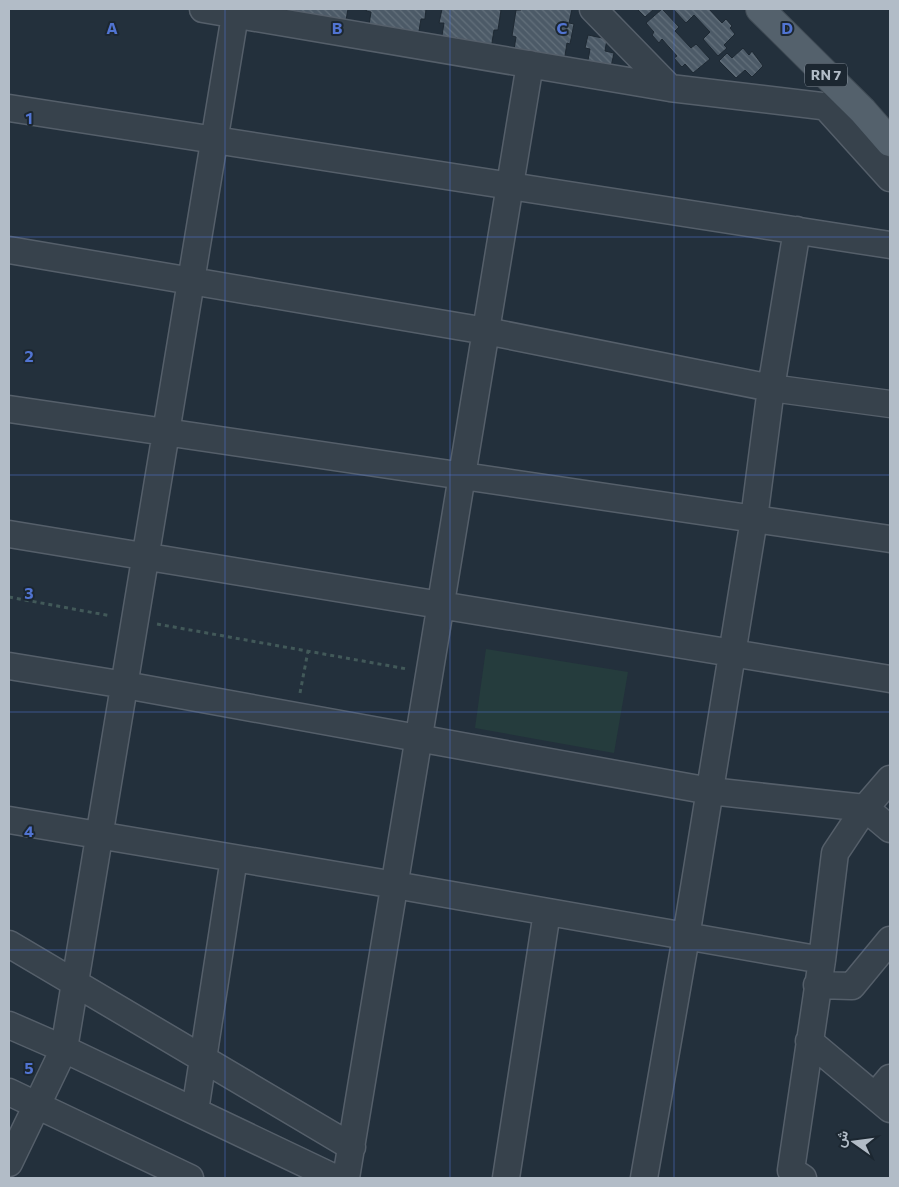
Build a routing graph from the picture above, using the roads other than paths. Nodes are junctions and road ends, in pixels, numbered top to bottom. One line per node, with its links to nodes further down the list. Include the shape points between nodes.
1 (203, 9): 4 (street)
2 (593, 9): 6 (street)
3 (760, 9): 9 (main road, RN 7)
4 (235, 12): 5 (street); 10 (street)
5 (530, 64): 6 (street); 13 (street)
6 (670, 88): 7 (street)
7 (825, 106): 9 (street); 12 (street)
8 (9, 108): 10 (street)
9 (862, 111): 11 (main road, RN 7)
10 (214, 140): 13 (street); 17 (street)
11 (890, 142)
12 (890, 178)
13 (510, 186): 14 (street); 18 (street)
14 (797, 230): 15 (street); 19 (street)
15 (890, 245)
16 (9, 250): 17 (street)
17 (191, 280): 18 (street); 22 (street)
18 (486, 331): 19 (street); 23 (street)
19 (771, 388): 20 (street); 24 (street)
20 (890, 404)
21 (9, 409): 22 (street)
22 (166, 432): 23 (street); 27 (street)
23 (462, 476): 24 (street); 28 (street)
24 (754, 519): 26 (street); 29 (street)
25 (9, 534): 27 (street)
26 (890, 539)
27 (146, 557): 28 (street); 32 (street)
28 (441, 606): 29 (street); 33 (street)
29 (732, 654): 31 (street); 35 (street)
30 (9, 666): 32 (street)
31 (890, 679)
32 (125, 685): 33 (street); 39 (street)
33 (419, 738): 35 (street); 41 (street)
34 (890, 779): 36 (street)
35 (710, 791): 36 (street); 43 (street)
36 (865, 808): 38 (street); 46 (street, via 835,853)
37 (9, 820): 39 (street)
38 (890, 829)
39 (99, 836): 40 (street); 47 (street)
40 (234, 858): 41 (street); 52 (street)
41 (394, 886): 42 (street); 57 (street)
42 (547, 912): 43 (street); 63 (street)
43 (686, 937): 46 (street); 64 (street)
44 (890, 940): 48 (street, via 852,986)
45 (9, 944): 47 (street)
46 (822, 960): 48 (street)
47 (75, 984): 51 (street); 52 (street)
48 (817, 986): 50 (street)
49 (9, 1025): 51 (street)
50 (809, 1041): 54 (street); 59 (street)
51 (64, 1049): 55 (street); 56 (street)
52 (203, 1060): 56 (street); 57 (street)
53 (9, 1092): 55 (street)
54 (885, 1094)
55 (37, 1106): 58 (street); 60 (street)
56 (195, 1111): 61 (street)
57 (352, 1146): 62 (street)
58 (9, 1163)
59 (795, 1175)
60 (190, 1178)
61 (335, 1178)
62 (346, 1178)
63 (506, 1178)
64 (644, 1178)

